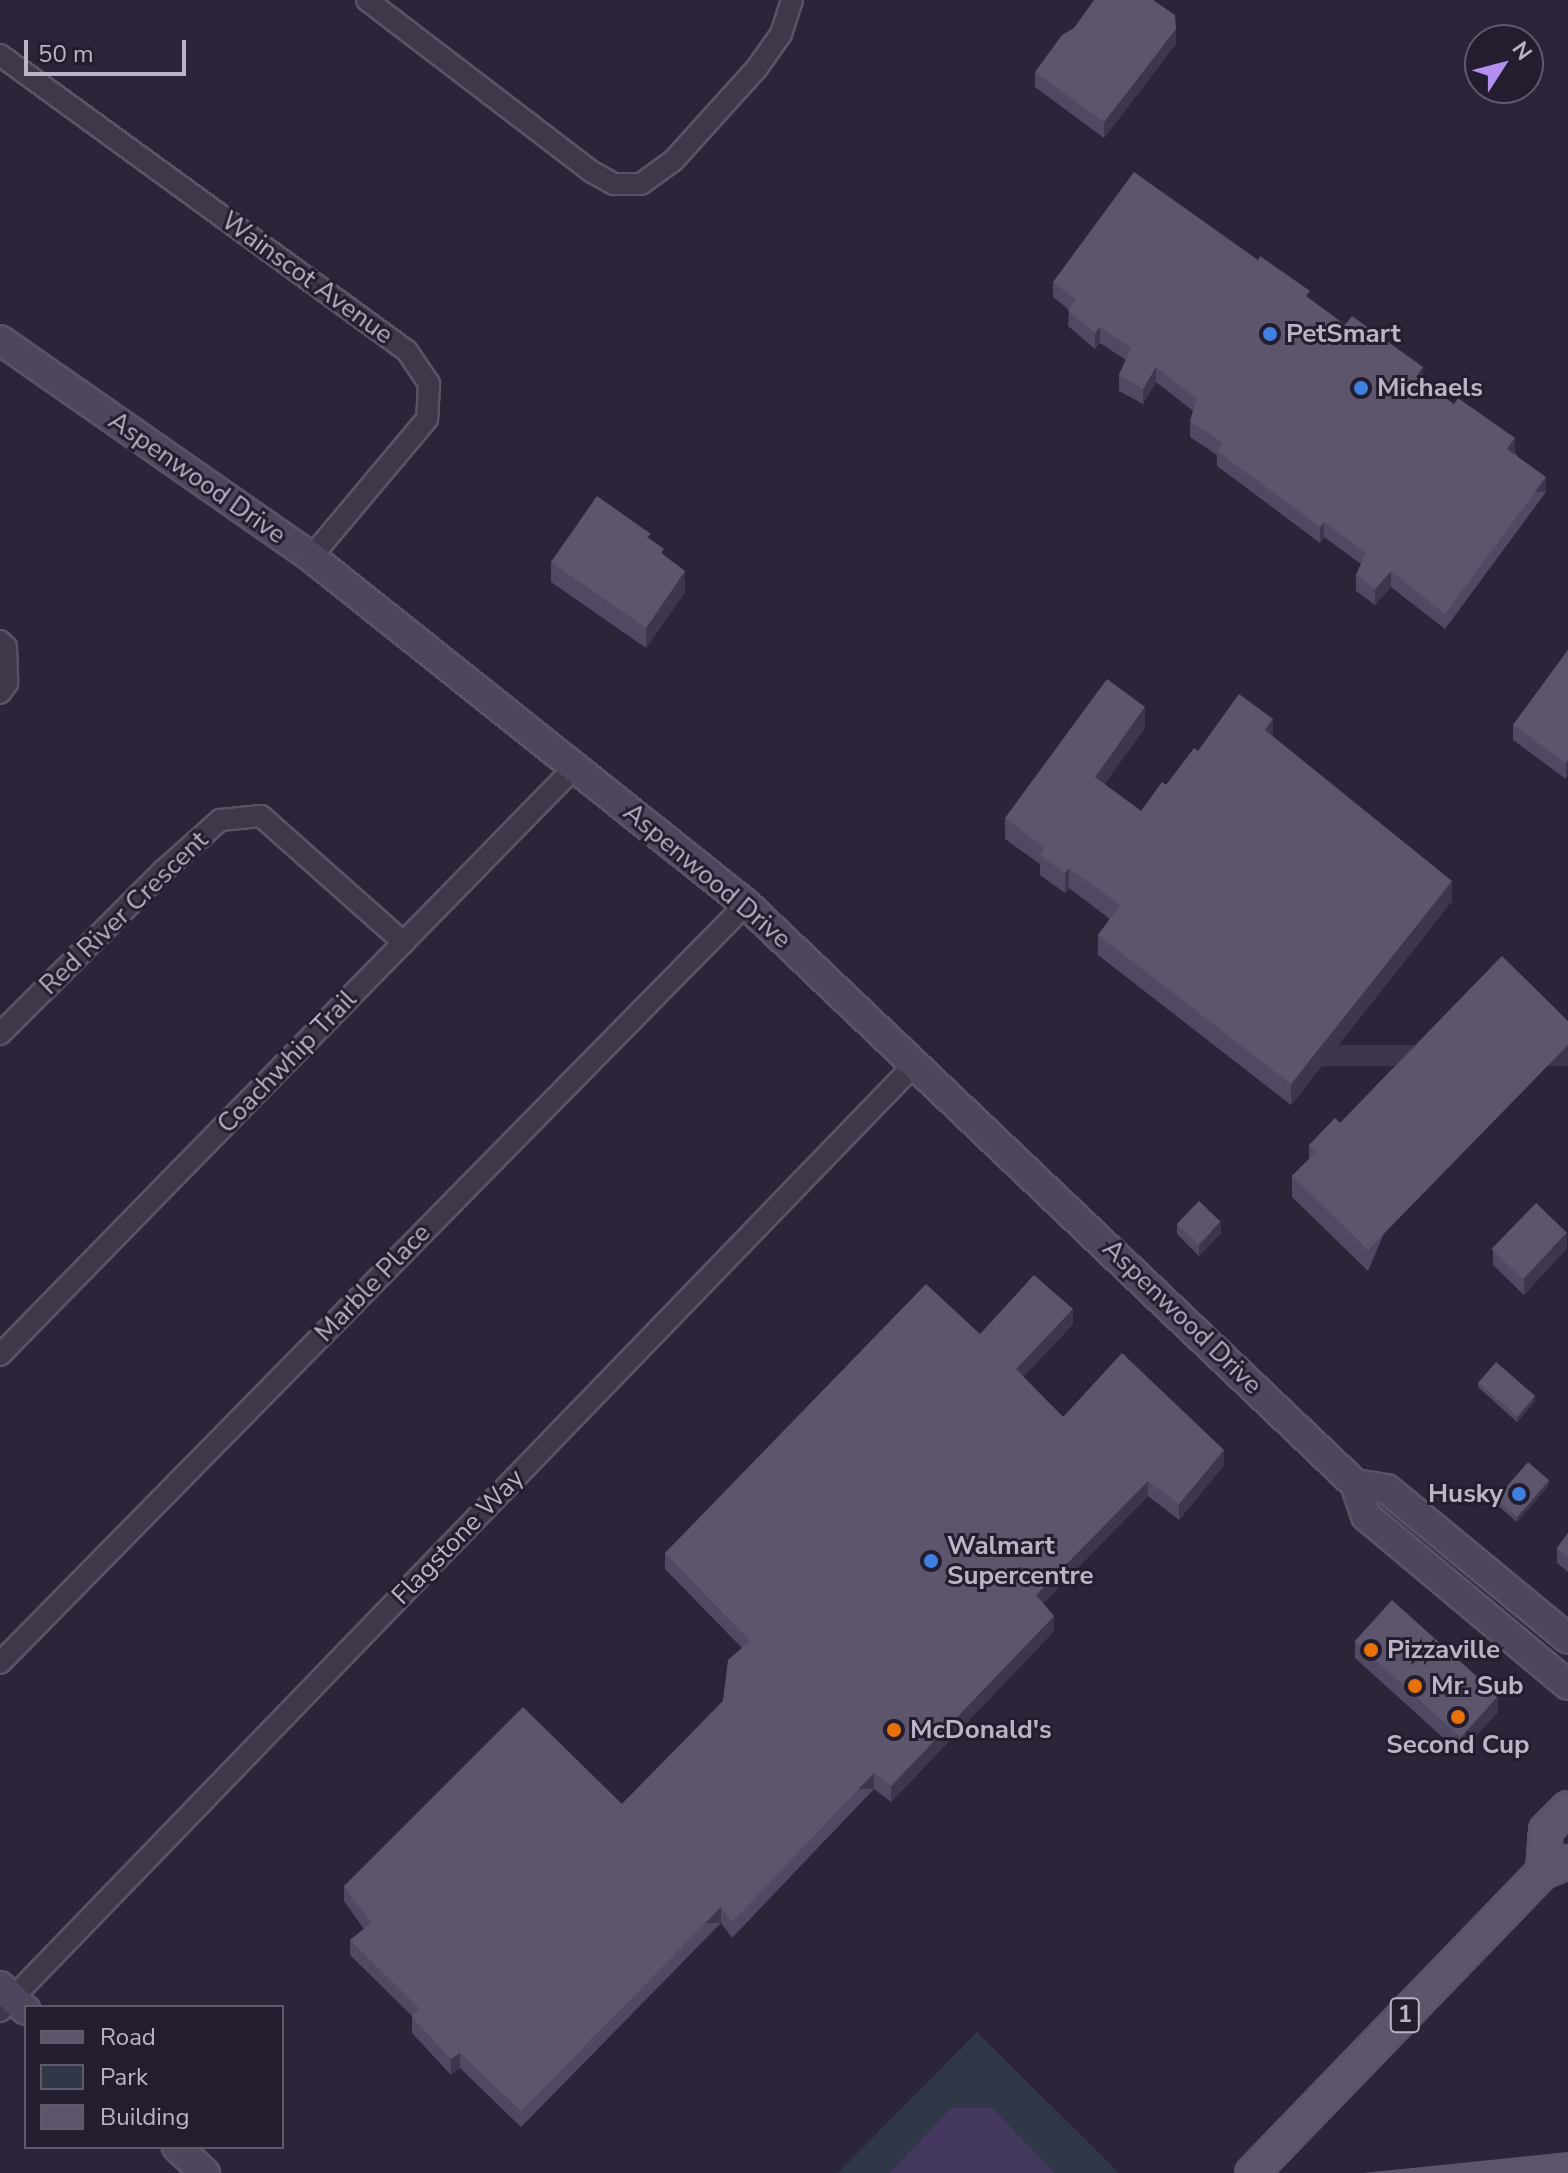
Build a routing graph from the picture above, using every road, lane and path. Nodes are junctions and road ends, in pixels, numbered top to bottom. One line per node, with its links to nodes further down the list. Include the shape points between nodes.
1 (367, 0): 2 (street, via 614,184 641,184 673,161 757,68 781,34)
2 (792, 0)
3 (0, 55): 5 (street, Wainscot Avenue, via 407,351 429,384 427,419)
4 (1, 343): 5 (street, Aspenwood Drive)
5 (311, 557): 8 (street, Aspenwood Drive)
6 (0, 641): 7 (street, via 6,647 7,683)
7 (0, 693)
8 (573, 769): 9 (street, Aspenwood Drive); 10 (street, Coachwhip Trail)
9 (746, 904): 12 (street, Aspenwood Drive); 16 (street, Marble Place)
10 (404, 943): 11 (street, Red River Crescent, via 261,816 220,820); 13 (street, Coachwhip Trail)
11 (0, 1034)
12 (916, 1063): 14 (street, Aspenwood Drive); 20 (street, Flagstone Way)
13 (0, 1355)
14 (1355, 1484): 15 (street, Aspenwood Drive, via 1387,1489); 17 (street, Aspenwood Drive, via 1366,1516)
15 (1568, 1639)
16 (0, 1663)
17 (1568, 1685)
18 (1568, 1808): 19 (main road, 1, via 1546,1830)
19 (1556, 1867): 23 (main road, 1)
20 (10, 2001)
21 (179, 2149): 22 (street)
22 (205, 2173)
23 (1252, 2173)

